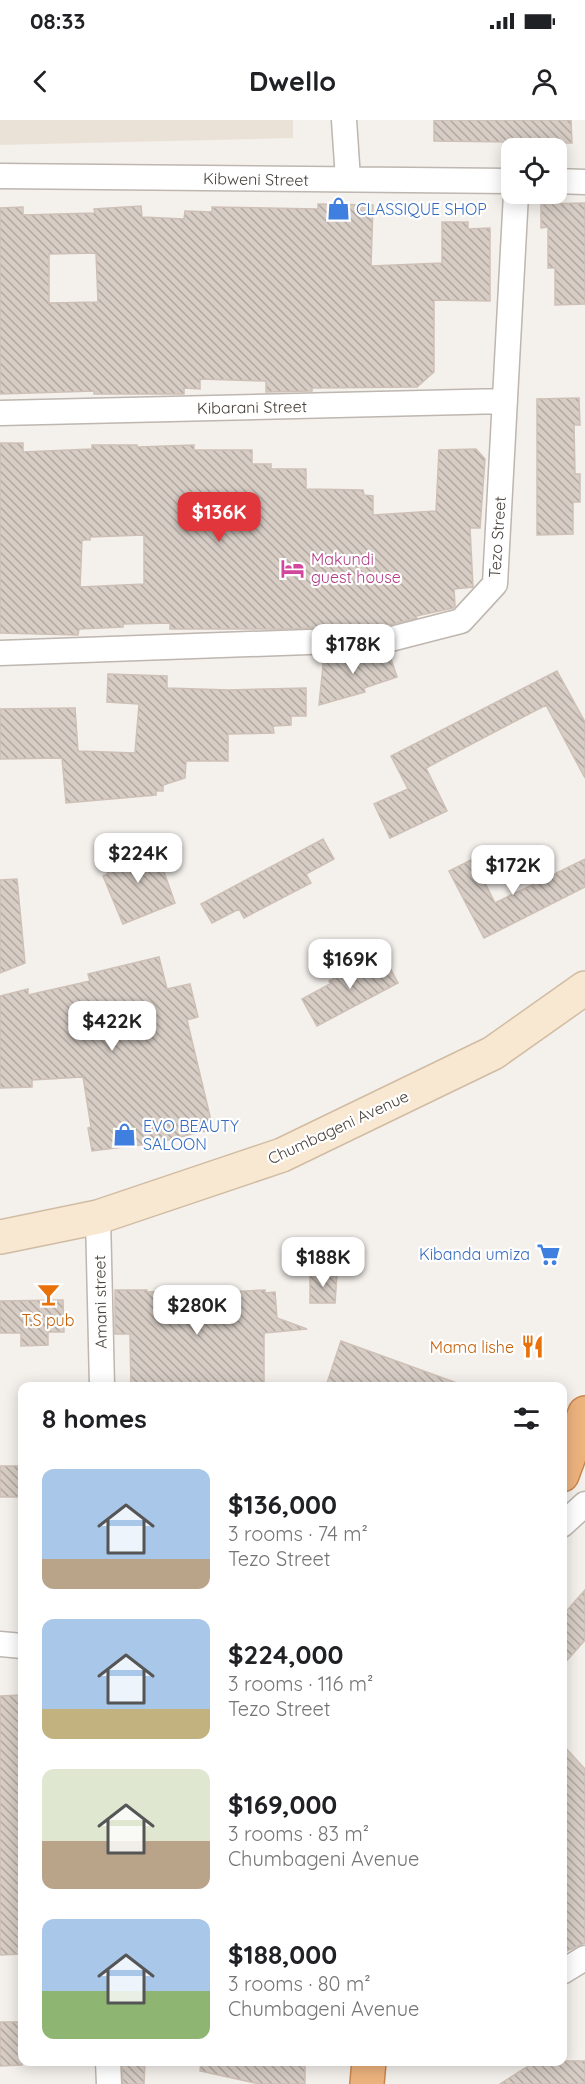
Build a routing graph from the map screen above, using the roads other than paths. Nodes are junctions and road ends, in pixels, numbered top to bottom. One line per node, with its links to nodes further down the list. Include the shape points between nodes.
1 (344, 120): 3 (street)
2 (0, 176): 3 (street, Kibweni Street)
3 (348, 179): 4 (street, Kibweni Street)
4 (501, 181)
5 (567, 181): 6 (street)
6 (585, 182)
7 (515, 204): 8 (street, Tezo Street)
8 (505, 401): 9 (street, Kibarani Street); 10 (street, Tezo Street, via 495,584 460,621 391,639)
9 (0, 413)
10 (0, 653)
11 (585, 988): 12 (street, Chumbageni Avenue, via 493,1053 282,1155)
12 (98, 1217): 13 (street, Chumbageni Avenue); 14 (street, Amani street)
13 (0, 1237)
14 (102, 1382)
15 (585, 1413): 16 (highway)
16 (567, 1462)
17 (585, 1504): 18 (street)
18 (567, 1520)
19 (0, 1644): 20 (street)
20 (18, 1646)
21 (585, 1958): 22 (street)
22 (567, 1969)
23 (108, 2066): 25 (street)
24 (369, 2066): 26 (highway)
25 (109, 2084)
26 (367, 2084)

